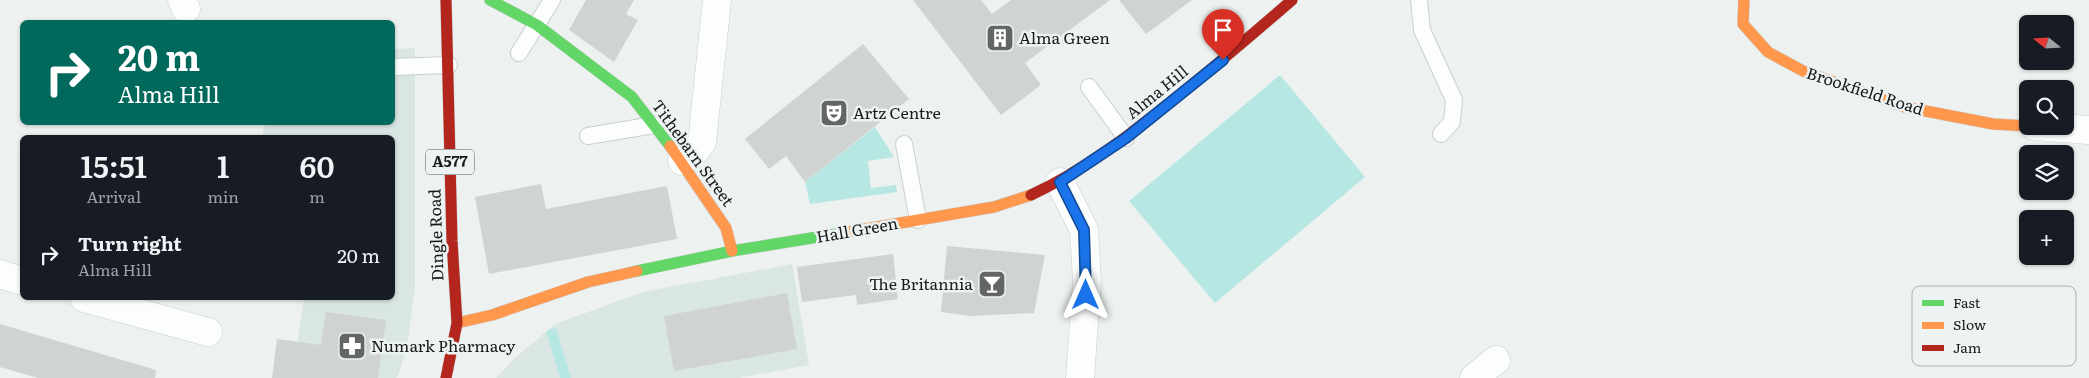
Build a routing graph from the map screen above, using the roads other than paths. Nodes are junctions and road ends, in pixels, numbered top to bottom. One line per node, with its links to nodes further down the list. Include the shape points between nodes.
1 (446, 0): 10 (street, Dingle Road / A577)
2 (490, 0): 8 (street, Tithebarn Street)
3 (552, 0): 8 (lane)
4 (717, 0): 21 (street, via 702,142)
5 (1419, 0): 17 (lane, via 1422,30 1454,100 1452,122)
6 (1744, 0): 14 (street, Brookfield Road, via 1743,24 1768,52 1805,72 1905,107 1993,124)
7 (1284, 3): 19 (street, Alma Hill, via 1236,49)
8 (538, 25): 9 (lane); 13 (street, Tithebarn Street, via 632,97)
9 (519, 53)
10 (448, 65): 11 (lane); 28 (street, Dingle Road / A577)
11 (395, 66)
12 (1088, 87): 19 (lane)
13 (654, 124): 18 (lane); 21 (street, Tithebarn Street)
14 (2019, 125)
15 (2074, 129): 16 (street)
16 (2089, 130)
17 (1441, 134)
18 (588, 136)
19 (1126, 138): 22 (street, Alma Hill)
20 (904, 144): 23 (lane)
21 (682, 161): 24 (street, Tithebarn Street, via 726,228)
22 (1060, 182): 23 (street, Hall Green, via 994,207); 32 (street, via 1084,230 1086,281)
23 (918, 220): 24 (street, Hall Green)
24 (732, 251): 28 (street, Hall Green, via 588,282 492,315)
25 (0, 274): 26 (street)
26 (20, 280)
27 (91, 300): 29 (street)
28 (457, 323): 31 (street, Dingle Road / A577)
29 (208, 332)
30 (1496, 360): 33 (street)
31 (446, 378)
32 (1080, 378)
33 (1474, 378)

